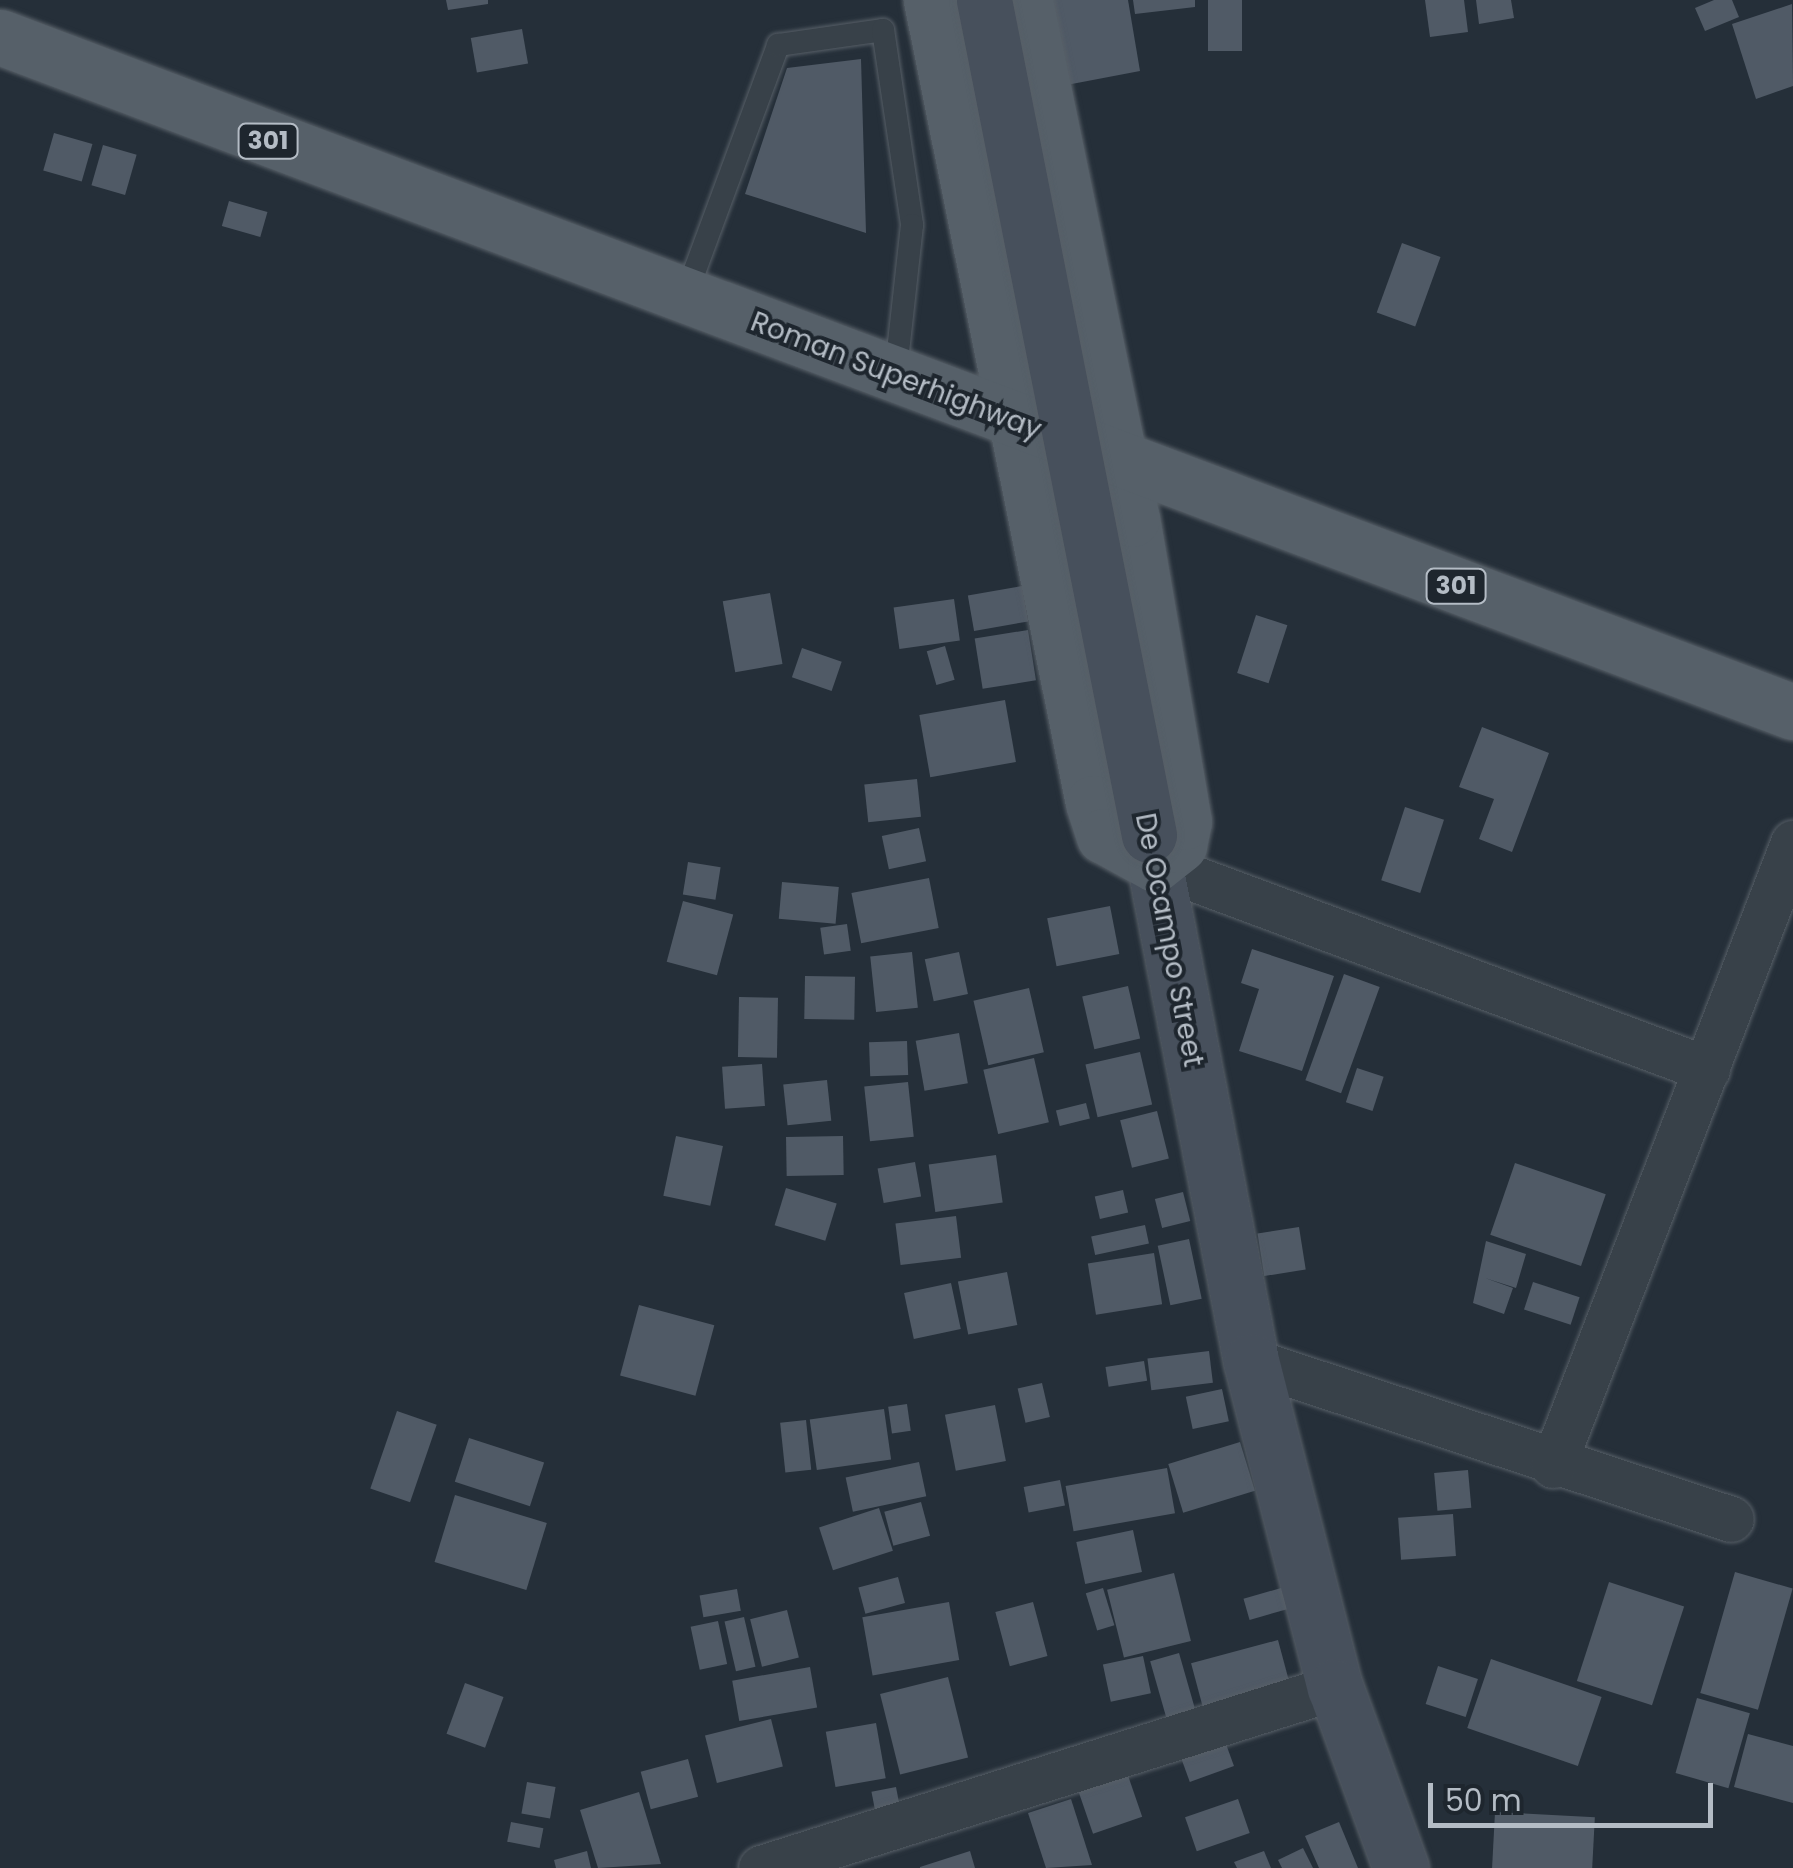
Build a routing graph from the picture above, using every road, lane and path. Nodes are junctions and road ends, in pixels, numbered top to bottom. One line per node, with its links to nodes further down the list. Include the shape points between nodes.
1 (930, 0): 7 (main road)
2 (984, 0): 11 (street, De Ocampo Street, bridge)
3 (1025, 0): 8 (main road)
4 (0, 36): 5 (main road, Roman Superhighway / 301)
5 (686, 297): 6 (main road, Roman Superhighway / 301); 6 (lane, via 778,45 883,30 912,225)
6 (896, 370): 7 (main road, Roman Superhighway / 301)
7 (1019, 426): 8 (main road, Roman Superhighway / 301); 11 (main road, via 1100,827 1110,842)
8 (1118, 460): 9 (main road, Roman Superhighway / 301); 11 (main road, via 1184,822 1180,844)
9 (1793, 712)
10 (1793, 843): 12 (street)
11 (1152, 850): 12 (street); 13 (street, De Ocampo Street)
12 (1707, 1069): 14 (street)
13 (1251, 1360): 14 (street); 16 (street, De Ocampo Street)
14 (1553, 1464): 15 (street)
15 (1731, 1519)
16 (1335, 1687): 17 (street); 18 (street, De Ocampo Street)
17 (762, 1868)
18 (1401, 1868)

